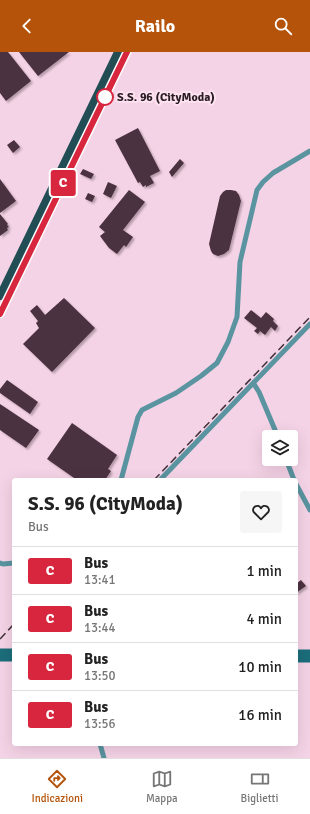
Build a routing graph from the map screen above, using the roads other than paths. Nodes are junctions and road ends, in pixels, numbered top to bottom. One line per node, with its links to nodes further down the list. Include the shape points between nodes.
1 (118, 52): 4 (main road)
2 (127, 52): 5 (main road)
3 (310, 151): 10 (street, via 273,174 257,190 240,262 237,317 228,342 217,363 201,376 176,393 142,410)
4 (0, 296)
5 (0, 314)
6 (310, 324): 7 (street)
7 (254, 384): 8 (street); 11 (street)
8 (275, 430)
9 (289, 466): 12 (street)
10 (122, 478)
11 (162, 478)
12 (293, 478)
13 (298, 488): 14 (street)
14 (310, 510)
15 (0, 563): 16 (street)
16 (12, 563)
17 (0, 652): 18 (main road)
18 (12, 652)
19 (298, 653): 20 (main road)
20 (310, 653)
21 (0, 658): 22 (main road)
22 (12, 658)
23 (298, 659): 24 (main road)
24 (310, 659)
25 (101, 746): 26 (street)
26 (104, 758)

